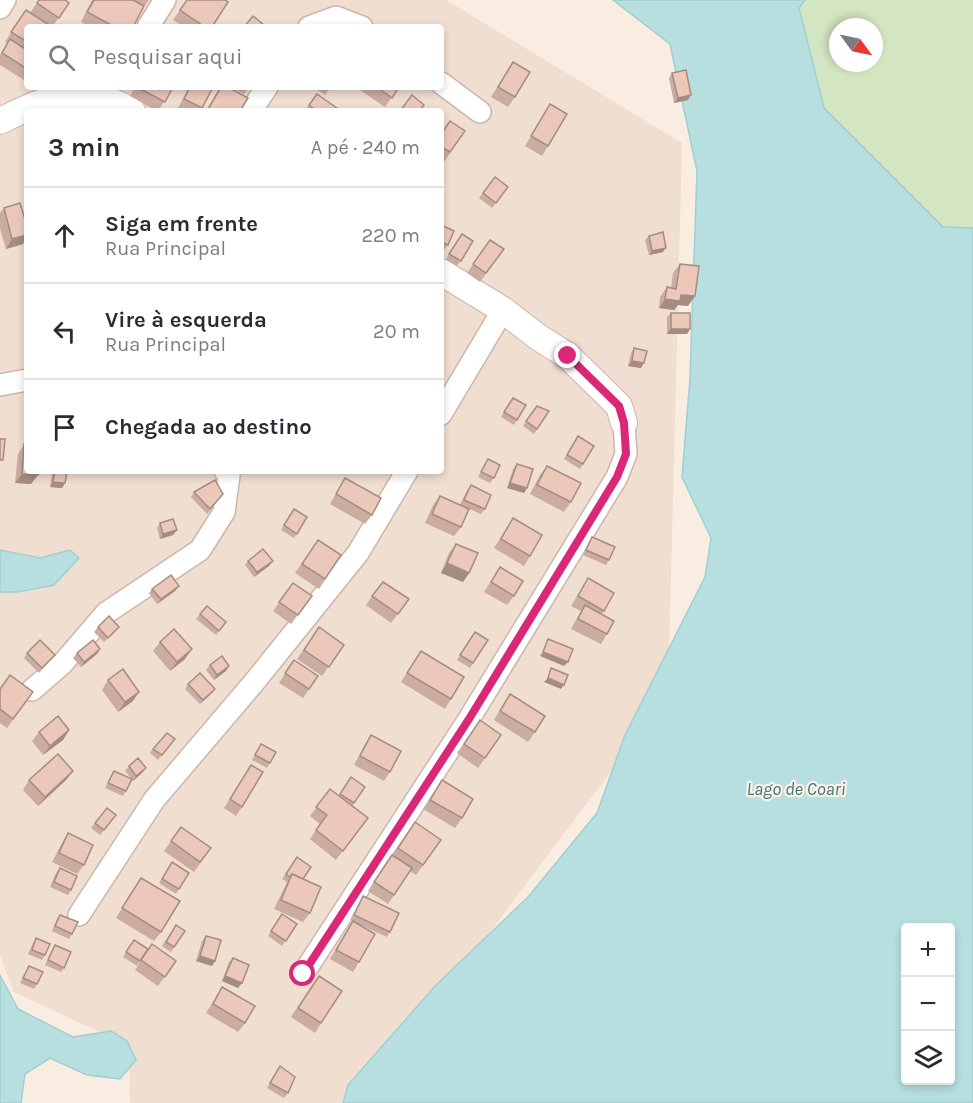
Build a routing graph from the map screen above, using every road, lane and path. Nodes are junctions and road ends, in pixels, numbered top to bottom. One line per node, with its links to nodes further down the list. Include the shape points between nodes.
1 (5, 0): 3 (street)
2 (165, 0): 4 (street)
3 (0, 8)
4 (150, 24)
5 (317, 24): 6 (street, via 336,17)
6 (354, 24)
7 (444, 85): 14 (street)
8 (265, 90): 12 (street)
9 (107, 93): 10 (street, via 45,100); 11 (street)
10 (28, 108)
11 (128, 108)
12 (253, 108)
13 (24, 110): 15 (street)
14 (480, 112)
15 (0, 121)
16 (444, 274): 17 (street)
17 (503, 310): 20 (street); 21 (street, via 568,356 619,406)
18 (24, 381): 19 (street)
19 (0, 385)
20 (444, 409)
21 (624, 423): 26 (street, via 626,454 617,477 469,719)
22 (227, 474): 24 (street, via 224,512 200,550 106,614 63,663)
23 (405, 474): 25 (street, via 358,553 154,800)
24 (32, 690)
25 (79, 915)
26 (303, 974)

